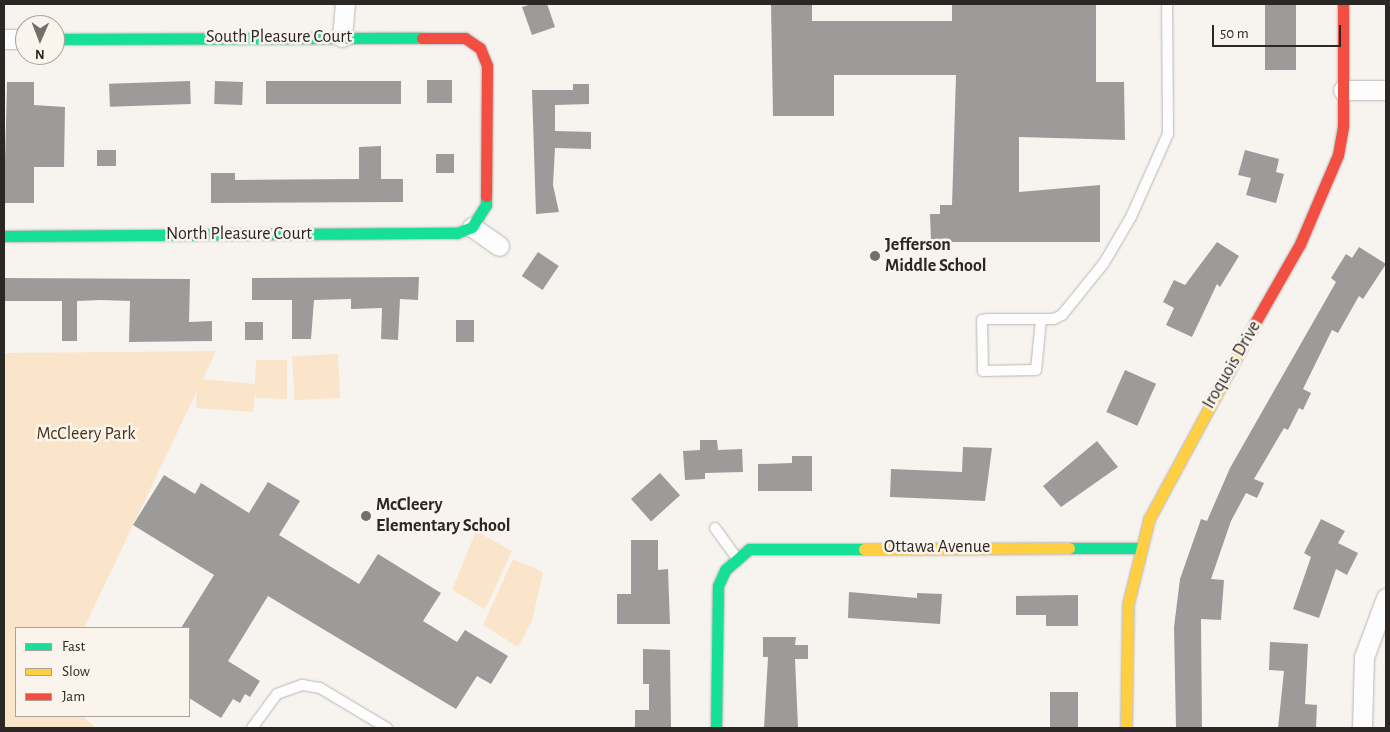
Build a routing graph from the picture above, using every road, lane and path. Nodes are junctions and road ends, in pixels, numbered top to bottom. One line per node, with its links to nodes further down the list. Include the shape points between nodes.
1 (345, 4): 4 (street)
2 (1167, 4): 11 (lane, via 1168,134 1104,263 1062,315)
3 (1343, 4): 6 (street, Iroquois Drive)
4 (342, 37): 5 (street, South Pleasure Court); 8 (street, South Pleasure Court, via 456,36 480,48 487,65 488,192 482,217)
5 (65, 39)
6 (1344, 90): 7 (street); 13 (street, Iroquois Drive, via 1338,155 1316,212 1176,460)
7 (1386, 90)
8 (472, 228): 9 (street, North Pleasure Court, via 457,233); 10 (street)
9 (4, 236)
10 (499, 246)
11 (1041, 320): 11 (lane, via 982,320 982,371 1036,370)
12 (715, 528): 14 (lane)
13 (1140, 548): 14 (street, Ottawa Avenue, via 763,546); 19 (street, Iroquois Drive, via 1128,604)
14 (736, 557): 18 (street, via 718,586)
15 (1386, 598): 20 (street, via 1364,656)
16 (252, 728): 17 (lane, via 277,694 302,685 320,688)
17 (387, 728)
18 (716, 728)
19 (1126, 728)
20 (1362, 728)

